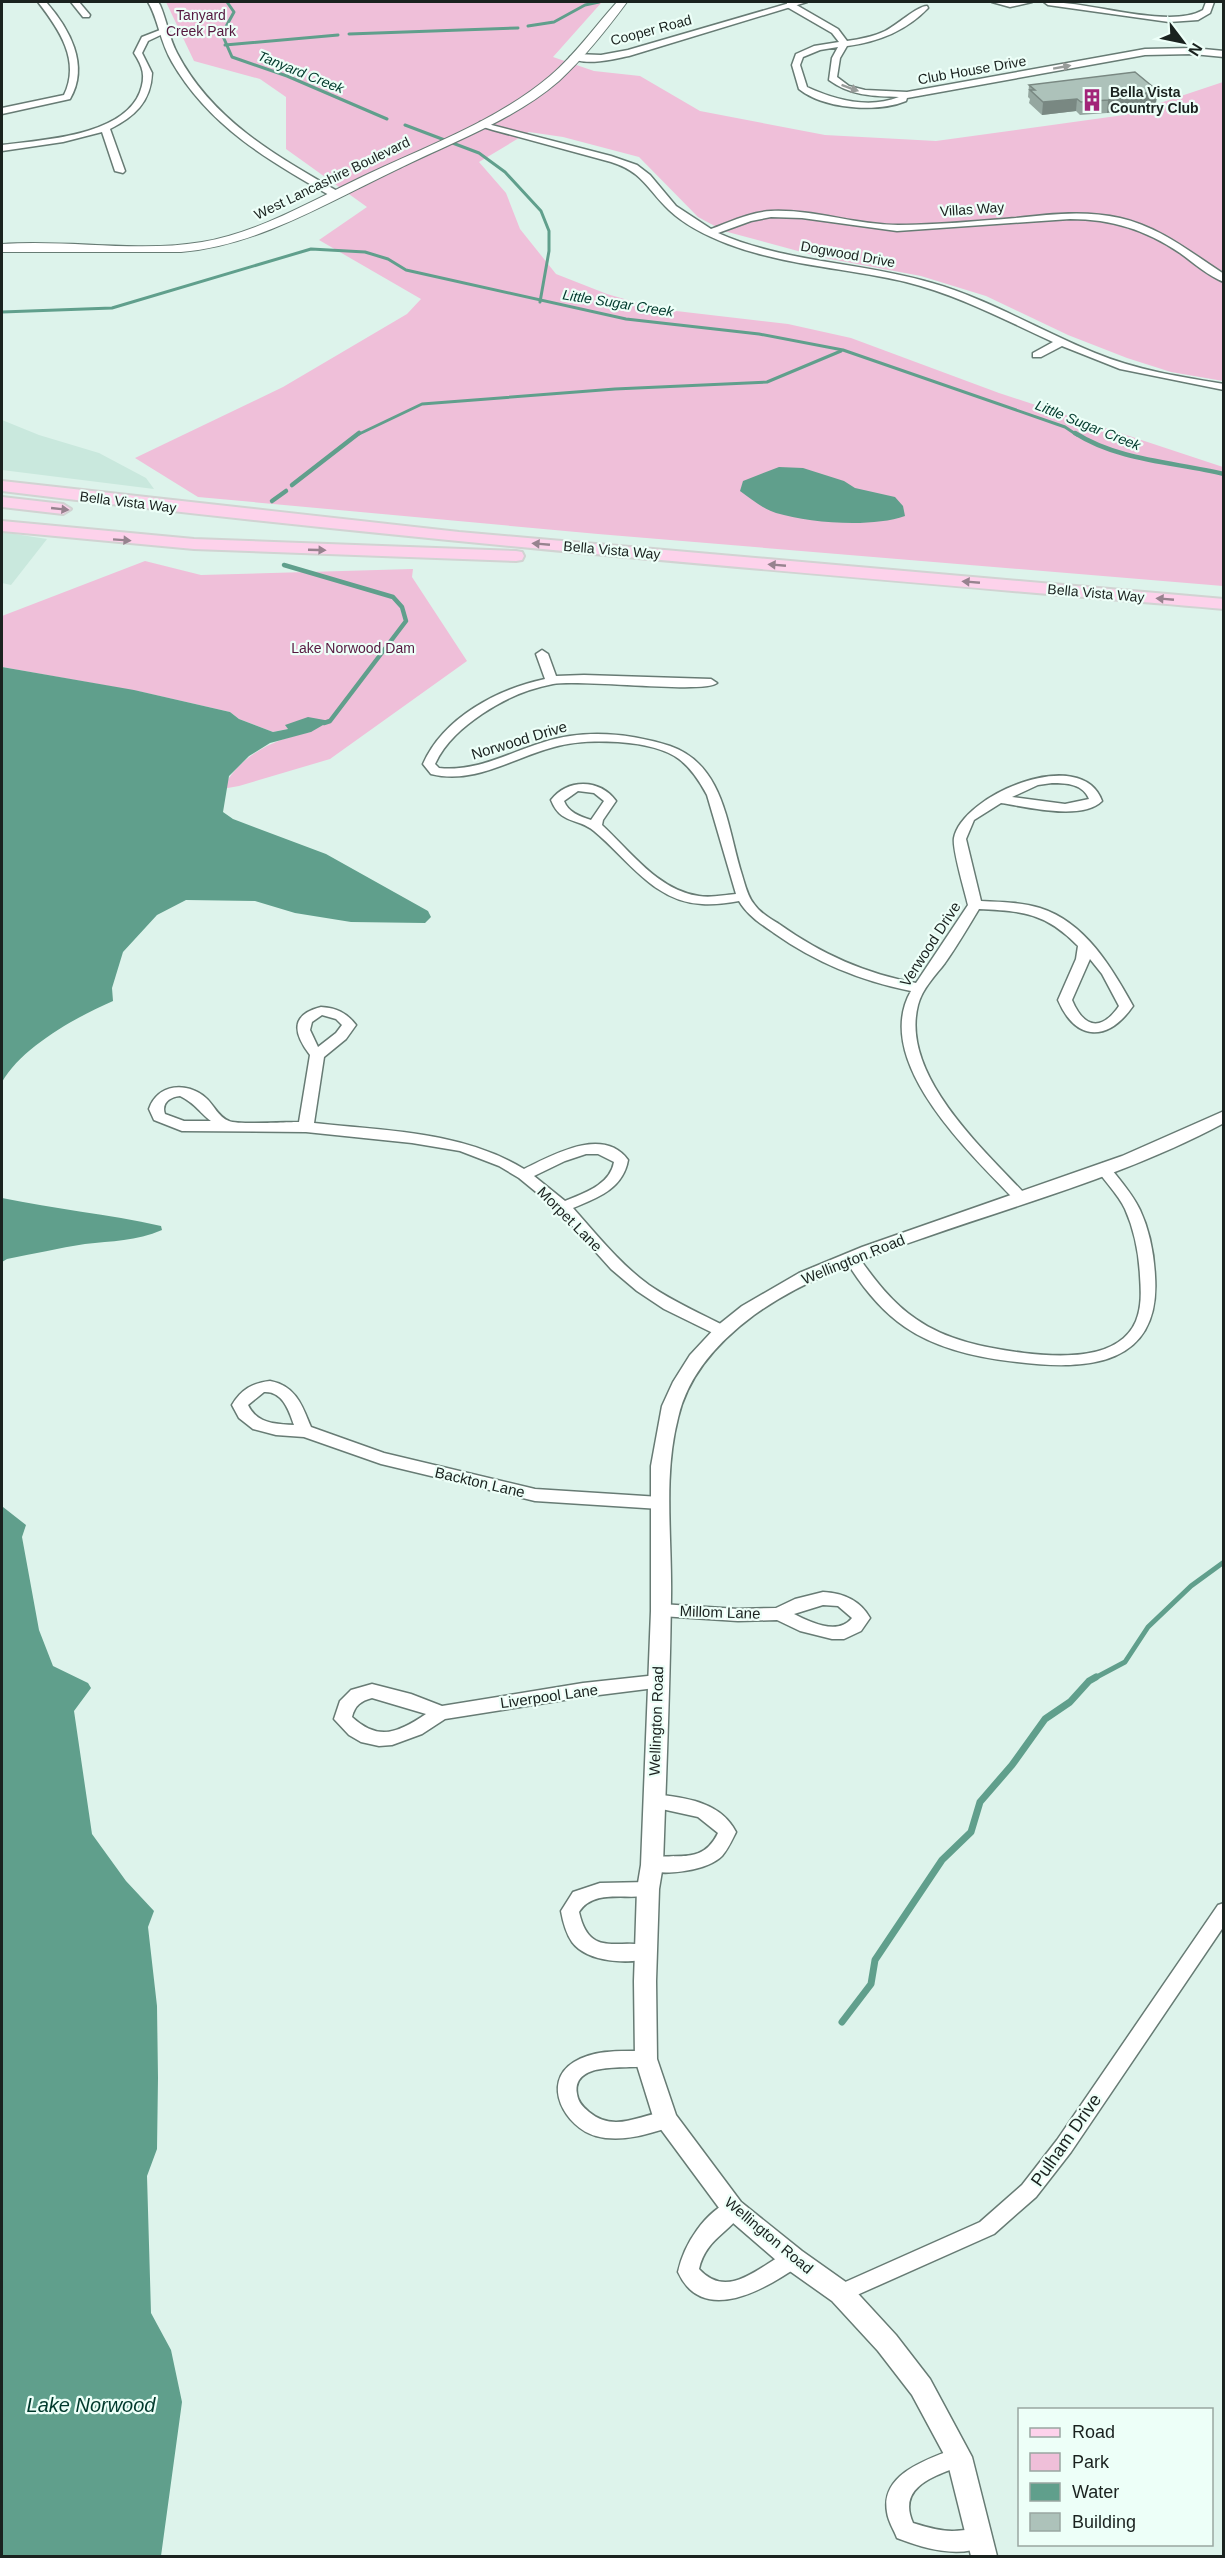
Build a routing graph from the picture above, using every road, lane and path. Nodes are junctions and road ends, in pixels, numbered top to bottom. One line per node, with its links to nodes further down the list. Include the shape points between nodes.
1 (42, 2): 18 (street, via 60,24 74,61 73,89 67,97)
2 (75, 2): 12 (street)
3 (153, 2): 13 (street)
4 (622, 2): 16 (main road, West Lancashire Boulevard)
5 (802, 2): 10 (street, Cooper Road)
6 (996, 2): 7 (street)
7 (1028, 2)
8 (1048, 2): 9 (street, via 1169,19 1195,18 1207,11)
9 (1210, 2)
10 (790, 5): 14 (street, via 835,31); 16 (street, Cooper Road, via 629,53)
11 (924, 8): 14 (street, via 874,39)
12 (86, 15)
13 (163, 32): 20 (street, via 145,39 138,53 148,71 145,99); 23 (street, via 185,75 216,116 250,143)
14 (844, 42): 17 (street, Club House Drive, one-way to 17, via 832,78 865,93); 17 (street, via 799,56 796,65 803,89 822,98 856,105 882,105 901,101)
15 (1224, 54): 17 (street, Club House Drive, one-way to 15, via 1145,52)
16 (575, 57): 19 (main road, West Lancashire Boulevard, via 527,99)
17 (907, 95)
18 (2, 111)
19 (478, 127): 23 (main road, West Lancashire Boulevard); 24 (street, Dogwood Drive, via 616,160 638,170 654,183 667,202)
20 (105, 128): 21 (street); 22 (street)
21 (2, 148)
22 (120, 171)
23 (334, 194): 25 (main road, West Lancashire Boulevard, via 257,231 224,242 182,248)
24 (710, 233): 26 (street, Villas Way, via 769,214 901,228 1092,216 1136,226); 27 (street, Dogwood Drive, via 764,252 929,285)
25 (2, 248)
26 (1224, 279)
27 (1062, 342): 28 (street); 29 (street, Dogwood Drive, via 1125,367)
28 (1036, 355)
29 (1224, 387)
30 (2, 486): 34 (main road, Bella Vista Way, one-way to 30, via 372,530)
31 (2, 502): 33 (main road, Bella Vista Way, one-way to 33)
32 (2, 526): 33 (main road, one-way to 33, via 96,538 261,549)
33 (516, 556): 35 (main road, Bella Vista Way)
34 (1224, 604)
35 (1224, 618)
36 (542, 654): 37 (street)
37 (551, 678): 38 (street, Norwood Drive, via 675,685); 41 (street, Norwood Drive, via 518,687 474,714 443,741 429,764 435,771 461,774 565,740 642,744 680,754 706,780 718,802)
38 (711, 683)
39 (999, 799): 39 (street, Verwood Drive, via 1065,808 1095,801 1093,790 1061,778 1026,784); 42 (street, Verwood Drive, via 969,818 960,839)
40 (596, 826): 41 (street, via 653,880 674,894 698,900)
41 (744, 897): 44 (street, Norwood Drive, via 749,906 786,936 844,969 893,985)
42 (975, 905): 43 (street, via 1022,907 1046,913 1070,928); 44 (street, Verwood Drive)
43 (1085, 945): 43 (street, via 1108,973 1126,1006 1119,1019 1106,1026 1091,1028 1078,1024 1069,1014 1065,1000)
44 (919, 988): 51 (street, Verwood Drive, via 908,1018 908,1043 919,1069 952,1123)
45 (317, 1055): 48 (street)
46 (1224, 1116): 49 (street, Wellington Road)
47 (226, 1125): 48 (street, Morpet Lane)
48 (306, 1127): 50 (street, Morpet Lane, via 463,1147)
49 (1103, 1168): 51 (street, Wellington Road); 53 (street, via 1132,1209 1149,1281 1143,1327 1130,1342 1104,1354 1072,1361 1029,1359 943,1340 910,1323 889,1305)
50 (524, 1175): 52 (street, Morpet Lane); 52 (street, via 580,1150 599,1148 613,1152 621,1160 615,1181)
51 (1019, 1196): 53 (street, Wellington Road)
52 (563, 1207): 54 (street, Morpet Lane, via 616,1265 642,1287)
53 (852, 1259): 54 (street, Wellington Road, via 808,1275 761,1301)
54 (722, 1331): 56 (street, Wellington Road, via 688,1370 668,1416)
55 (305, 1431): 56 (street, Backton Lane, via 381,1458 535,1495)
56 (660, 1503): 57 (street, Wellington Road)
57 (661, 1610): 58 (street, Millom Lane); 59 (street, Wellington Road)
58 (779, 1614)
59 (657, 1682): 60 (street, Liverpool Lane); 61 (street, Wellington Road)
60 (441, 1713): 60 (street, Liverpool Lane, via 372,1691 357,1695 346,1706 343,1719 355,1733 374,1740 416,1731)
61 (654, 1801): 62 (street, Wellington Road); 62 (street, via 705,1812 721,1821 727,1832 721,1848 710,1857 692,1863)
62 (652, 1865): 63 (street, Wellington Road)
63 (648, 1889): 65 (street, Wellington Road); 65 (street, via 600,1890 579,1897 570,1911 571,1926 581,1942 615,1954)
64 (1224, 1910): 70 (street, Pulham Drive, via 1029,2192 987,2228)
65 (646, 1952): 66 (street, Wellington Road)
66 (646, 2059): 67 (street, Wellington Road); 67 (street, via 592,2062 575,2071 566,2086 568,2104 597,2128 641,2128)
67 (666, 2120): 68 (street, Wellington Road)
68 (733, 2209): 69 (street, Wellington Road); 69 (street, via 703,2236 691,2255 688,2272 696,2283 708,2290 728,2292 773,2273)
69 (793, 2259): 70 (street, Wellington Road)
70 (841, 2294): 71 (street, Wellington Road, via 921,2387)
71 (959, 2457): 72 (street, Wellington Road); 72 (street, via 913,2477 902,2490 897,2508 905,2530 930,2540)
72 (982, 2548)

